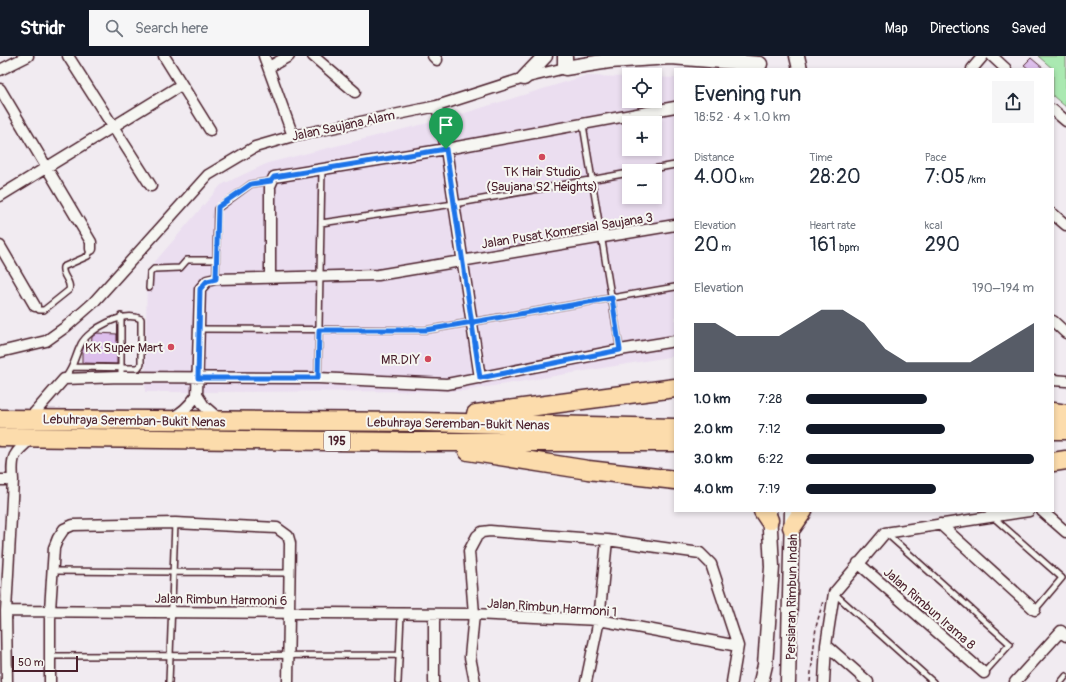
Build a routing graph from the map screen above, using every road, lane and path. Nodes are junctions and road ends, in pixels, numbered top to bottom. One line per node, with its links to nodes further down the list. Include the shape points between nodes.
1 (28, 56): 16 (street)
2 (68, 56): 26 (street)
3 (164, 56): 18 (street)
4 (264, 56): 13 (street)
5 (289, 56): 13 (street)
6 (313, 56): 20 (street)
7 (545, 56): 17 (street)
8 (983, 56): 14 (street)
9 (992, 56): 15 (street)
10 (604, 59): 11 (street, Jalan Saujana Alam); 12 (street, Jalan Saujana Alam, via 670,57)
11 (565, 62): 17 (street, Jalan Saujana Alam)
12 (761, 63)
13 (269, 67): 28 (street)
14 (973, 68)
15 (1005, 68)
16 (0, 70)
17 (524, 78): 21 (street, Jalan Saujana Alam)
18 (181, 85): 26 (street); 27 (street)
19 (0, 89): 32 (street)
20 (355, 92)
21 (436, 106): 28 (street, Jalan Saujana Alam); 29 (street)
22 (674, 107): 25 (street)
23 (1054, 112): 24 (street)
24 (1066, 121)
25 (583, 125): 29 (street); 35 (lane)
26 (113, 126): 32 (street); 37 (street)
27 (210, 130)
28 (292, 136): 64 (street, Jalan Saujana Alam, via 255,146 208,175 93,303 67,326 46,341)
29 (446, 149): 33 (street); 39 (street)
30 (674, 165): 31 (lane)
31 (662, 167)
32 (46, 168): 38 (street); 46 (street, via 91,242)
33 (322, 169): 36 (street, via 274,177); 41 (lane)
34 (622, 174): 35 (lane)
35 (592, 179): 39 (lane); 44 (lane)
36 (271, 181): 47 (lane, via 251,184 218,207); 50 (street)
37 (151, 186)
38 (0, 196)
39 (454, 204): 41 (lane); 48 (street)
40 (1054, 215): 43 (street)
41 (321, 223): 49 (lane)
42 (674, 225): 44 (street, Jalan Pusat Komersial Saujana 3)
43 (1066, 225)
44 (602, 238): 48 (street, Jalan Pusat Komersial Saujana 3); 54 (lane)
45 (0, 246): 55 (street)
46 (92, 249): 55 (lane, via 88,256 63,267 63,274 70,284 70,290 44,310 39,310)
47 (216, 260): 51 (lane); 53 (lane, via 187,260 180,268 154,269 150,273)
48 (463, 261): 49 (street, Jalan Pusat Komersial Saujana 3, via 378,275); 57 (street)
49 (320, 276): 50 (street, Jalan Pusat Komersial Saujana 3); 60 (lane)
50 (270, 277): 51 (street, Jalan Pusat Komersial Saujana 3)
51 (216, 279): 59 (street, Jalan Pusat Komersial Saujana 3, via 207,281 200,289)
52 (674, 287): 54 (lane)
53 (149, 288)
54 (612, 298): 57 (lane); 63 (lane)
55 (35, 306)
56 (121, 316): 65 (lane, via 97,329 81,343); 66 (lane); 66 (lane, via 139,317 142,321 141,364 138,368)
57 (472, 322): 60 (lane, via 426,330); 69 (street)
58 (1054, 322): 61 (street)
59 (199, 329): 60 (lane); 67 (street)
60 (319, 330): 68 (lane)
61 (1066, 333)
62 (674, 341): 63 (street)
63 (620, 350): 69 (street)
64 (0, 352)
65 (73, 367): 66 (lane); 70 (lane)
66 (120, 373): 67 (street); 70 (street)
67 (198, 378): 68 (street); 74 (street)
68 (318, 378): 69 (street, via 447,384)
69 (480, 378)
70 (64, 379): 78 (street)
71 (1054, 380): 72 (street)
72 (1066, 381)
73 (674, 388): 81 (highway)
74 (197, 395): 79 (street, via 180,414); 80 (street, via 204,406)
75 (1054, 412): 76 (highway)
76 (1066, 414)
77 (0, 419): 78 (highway, Lebuhraya Seremban-Bukit Nenas / 195)
78 (28, 419): 79 (highway, Lebuhraya Seremban-Bukit Nenas / 195)
79 (165, 421): 80 (highway, Lebuhraya Seremban-Bukit Nenas / 195)
80 (222, 421): 81 (highway, Lebuhraya Seremban-Bukit Nenas / 195)
81 (420, 422): 82 (highway, Lebuhraya Seremban-Bukit Nenas / 195)
82 (674, 428)
83 (1054, 430): 84 (highway)
84 (1066, 430)
85 (0, 437): 86 (highway, Lebuhraya Seremban-Bukit Nenas / 195)
86 (33, 437): 87 (highway, Lebuhraya Seremban-Bukit Nenas / 195); 94 (street, via 17,452 12,461)
87 (410, 442): 88 (highway, Lebuhraya Seremban-Bukit Nenas / 195); 95 (highway, via 588,470)
88 (674, 442)
89 (1054, 452): 90 (highway)
90 (1066, 452)
91 (1066, 460): 92 (highway)
92 (1054, 462)
93 (0, 480): 94 (street)
94 (13, 480): 114 (street)
95 (674, 480)
96 (802, 512): 101 (highway)
97 (1024, 512): 100 (street)
98 (1043, 512): 104 (street)
99 (767, 514): 139 (street, Persiaran Rimbun Indah, via 772,567 765,665)
100 (992, 517): 103 (street); 113 (lane, via 1062,578)
101 (792, 519): 140 (street, Persiaran Rimbun Indah)
102 (174, 524): 108 (street, via 72,525 58,538 54,548); 109 (lane); 110 (street, via 277,528 288,536)
103 (940, 524): 105 (street); 113 (street)
104 (1066, 532)
105 (885, 533): 107 (street); 128 (lane, via 1010,644)
106 (607, 540): 117 (street, via 482,532 473,540 469,551); 120 (street); 122 (street, via 700,553 711,564)
107 (858, 563): 111 (street); 128 (street, Jalan Rimbun Irama 8)
108 (53, 570): 109 (lane); 112 (street)
109 (173, 572): 110 (lane); 115 (lane)
110 (290, 573): 116 (street)
111 (834, 593): 123 (street); 143 (lane)
112 (50, 610): 114 (street, Jalan Rimbun Harmoni 6); 115 (street, Jalan Rimbun Harmoni 6); 126 (street)
113 (1035, 610)
114 (6, 611): 130 (street)
115 (171, 612): 116 (street, Jalan Rimbun Harmoni 6); 127 (lane)
116 (289, 613): 118 (street, Jalan Rimbun Harmoni 6); 124 (street)
117 (474, 614): 119 (street, Jalan Rimbun Harmoni 1); 120 (street, Jalan Rimbun Harmoni 1); 136 (street, via 470,657)
118 (401, 615): 119 (street, Jalan Rimbun Harmoni 6); 125 (lane)
119 (434, 615): 135 (street)
120 (599, 620): 122 (street, Jalan Rimbun Harmoni 1); 137 (street)
121 (1064, 634): 144 (street)
122 (738, 646): 138 (street)
123 (826, 646): 141 (street); 142 (street)
124 (288, 655): 125 (lane); 127 (lane); 133 (street)
125 (399, 655): 134 (lane)
126 (50, 656): 127 (lane); 131 (street)
127 (170, 656): 132 (lane)
128 (984, 673)
129 (1066, 676): 145 (lane)
130 (7, 682)
131 (50, 682)
132 (169, 682)
133 (288, 682)
134 (398, 682)
135 (434, 682)
136 (475, 682)
137 (586, 682)
138 (732, 682)
139 (761, 682)
140 (788, 682)
141 (824, 682)
142 (868, 682)
143 (933, 682)
144 (1015, 682)
145 (1061, 682)

